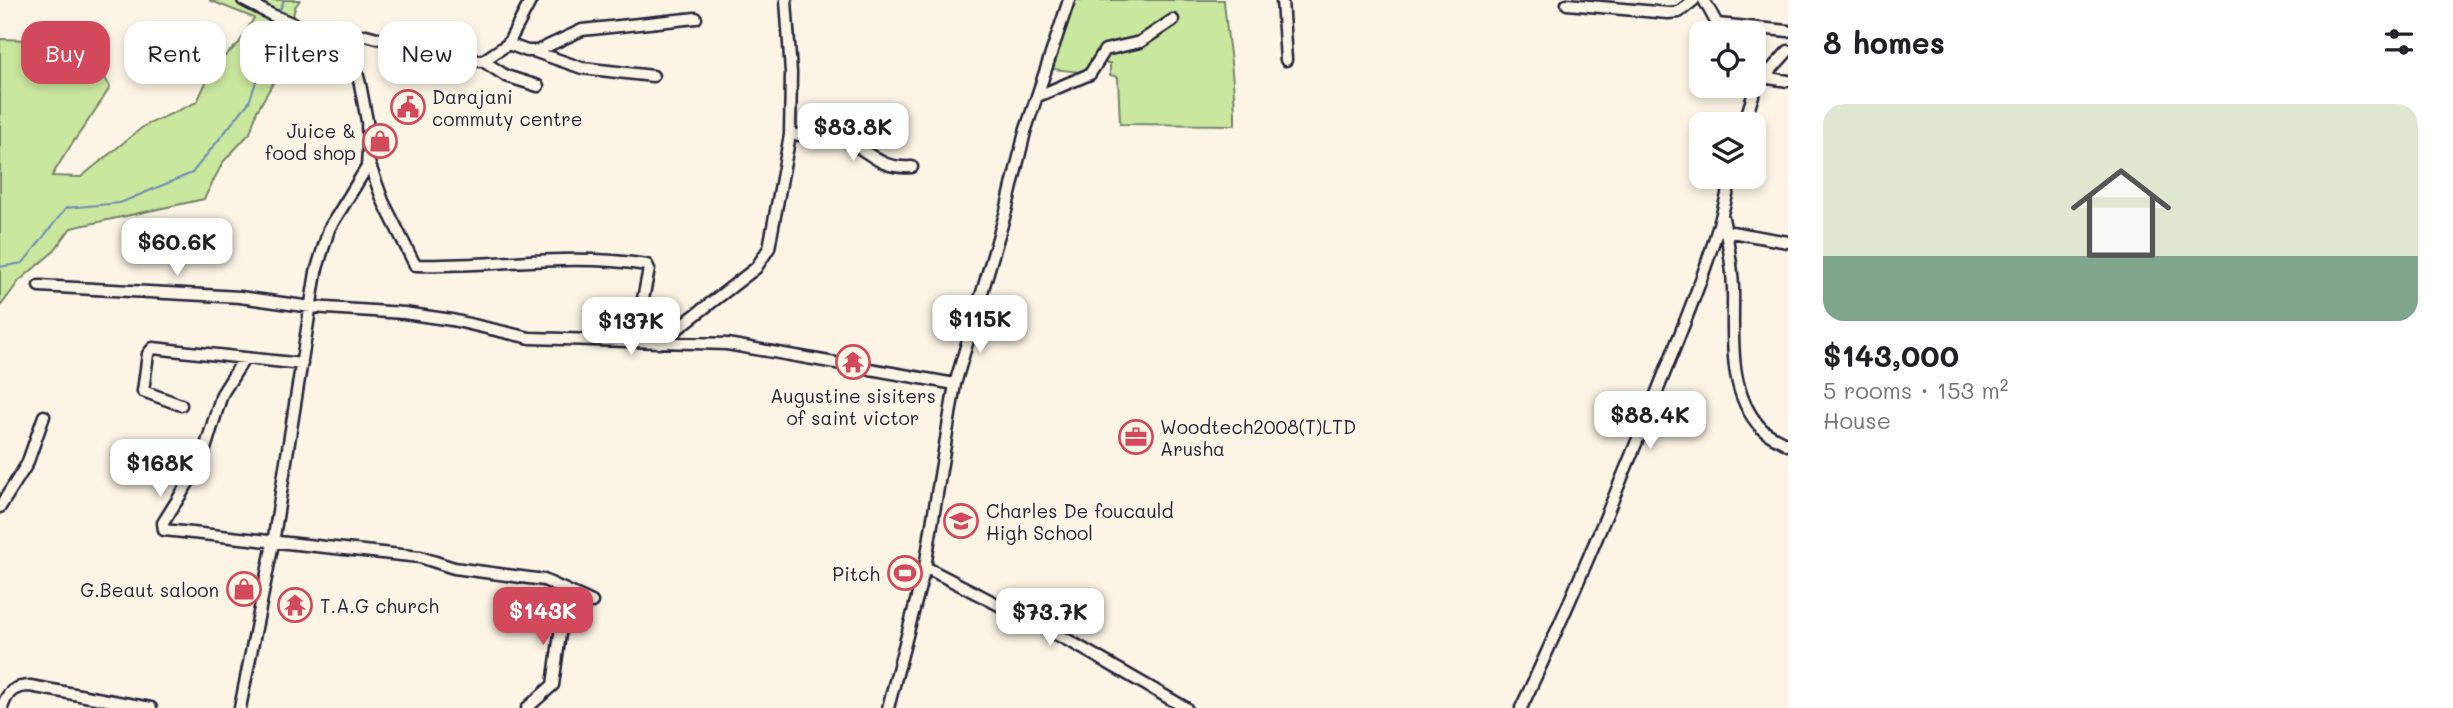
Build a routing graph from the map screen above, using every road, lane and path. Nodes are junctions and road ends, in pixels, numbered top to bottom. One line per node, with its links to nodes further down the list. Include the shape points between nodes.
1 (243, 0): 11 (street)
2 (531, 0): 16 (street)
3 (786, 0): 28 (street)
4 (1069, 0): 27 (street)
5 (1282, 0): 19 (street)
6 (1694, 0): 8 (street, via 1679,12 1668,13)
7 (1704, 0): 12 (street)
8 (1567, 4)
9 (696, 18): 17 (street, via 582,30)
10 (1173, 20): 27 (street, via 1140,43 1105,50 1090,74)
11 (287, 21)
12 (1716, 21)
13 (1766, 30): 14 (street)
14 (1788, 31)
15 (364, 35): 20 (street, via 459,61)
16 (508, 44): 17 (street); 20 (street)
17 (533, 51): 22 (street, via 583,68)
18 (1788, 51): 21 (street)
19 (1286, 60)
20 (483, 61): 26 (street, via 506,76)
21 (1766, 73)
22 (653, 76)
23 (1766, 78): 24 (street)
24 (1788, 81)
25 (360, 84): 29 (street)
26 (538, 86)
27 (1038, 96): 41 (street)
28 (790, 135): 30 (street, via 829,136 856,146 886,166); 38 (street, via 763,260)
29 (368, 160): 36 (street, via 327,235); 37 (street, via 415,265 550,260 647,265 640,314)
30 (912, 167)
31 (1729, 189): 32 (street)
32 (1723, 217): 33 (street); 59 (street, via 1584,573)
33 (1726, 231): 34 (street); 44 (street, via 1733,289 1734,364 1746,404)
34 (1788, 242)
35 (39, 286): 36 (street, via 240,297)
36 (311, 307): 37 (street, via 433,317 530,338); 40 (street)
37 (624, 341): 38 (street)
38 (659, 342): 41 (street, via 743,345)
39 (243, 359): 40 (street); 42 (street, via 157,347 150,350 143,391); 48 (street, via 222,394 201,462 162,527)
40 (302, 364): 48 (street)
41 (955, 384): 49 (street)
42 (181, 405)
43 (44, 416): 47 (street, via 27,464)
44 (1767, 434): 45 (street); 46 (street)
45 (1788, 435)
46 (1788, 445)
47 (0, 507)
48 (274, 542): 50 (street, via 420,557 454,568 544,580); 55 (street)
49 (925, 568): 57 (street); 58 (street, via 1073,643)
50 (566, 590): 51 (street); 56 (street, via 553,685)
51 (592, 602)
52 (5, 689): 53 (street); 54 (street, via 42,687)
53 (2, 708)
54 (151, 708)
55 (240, 708)
56 (527, 708)
57 (888, 708)
58 (1186, 708)
59 (1521, 708)

